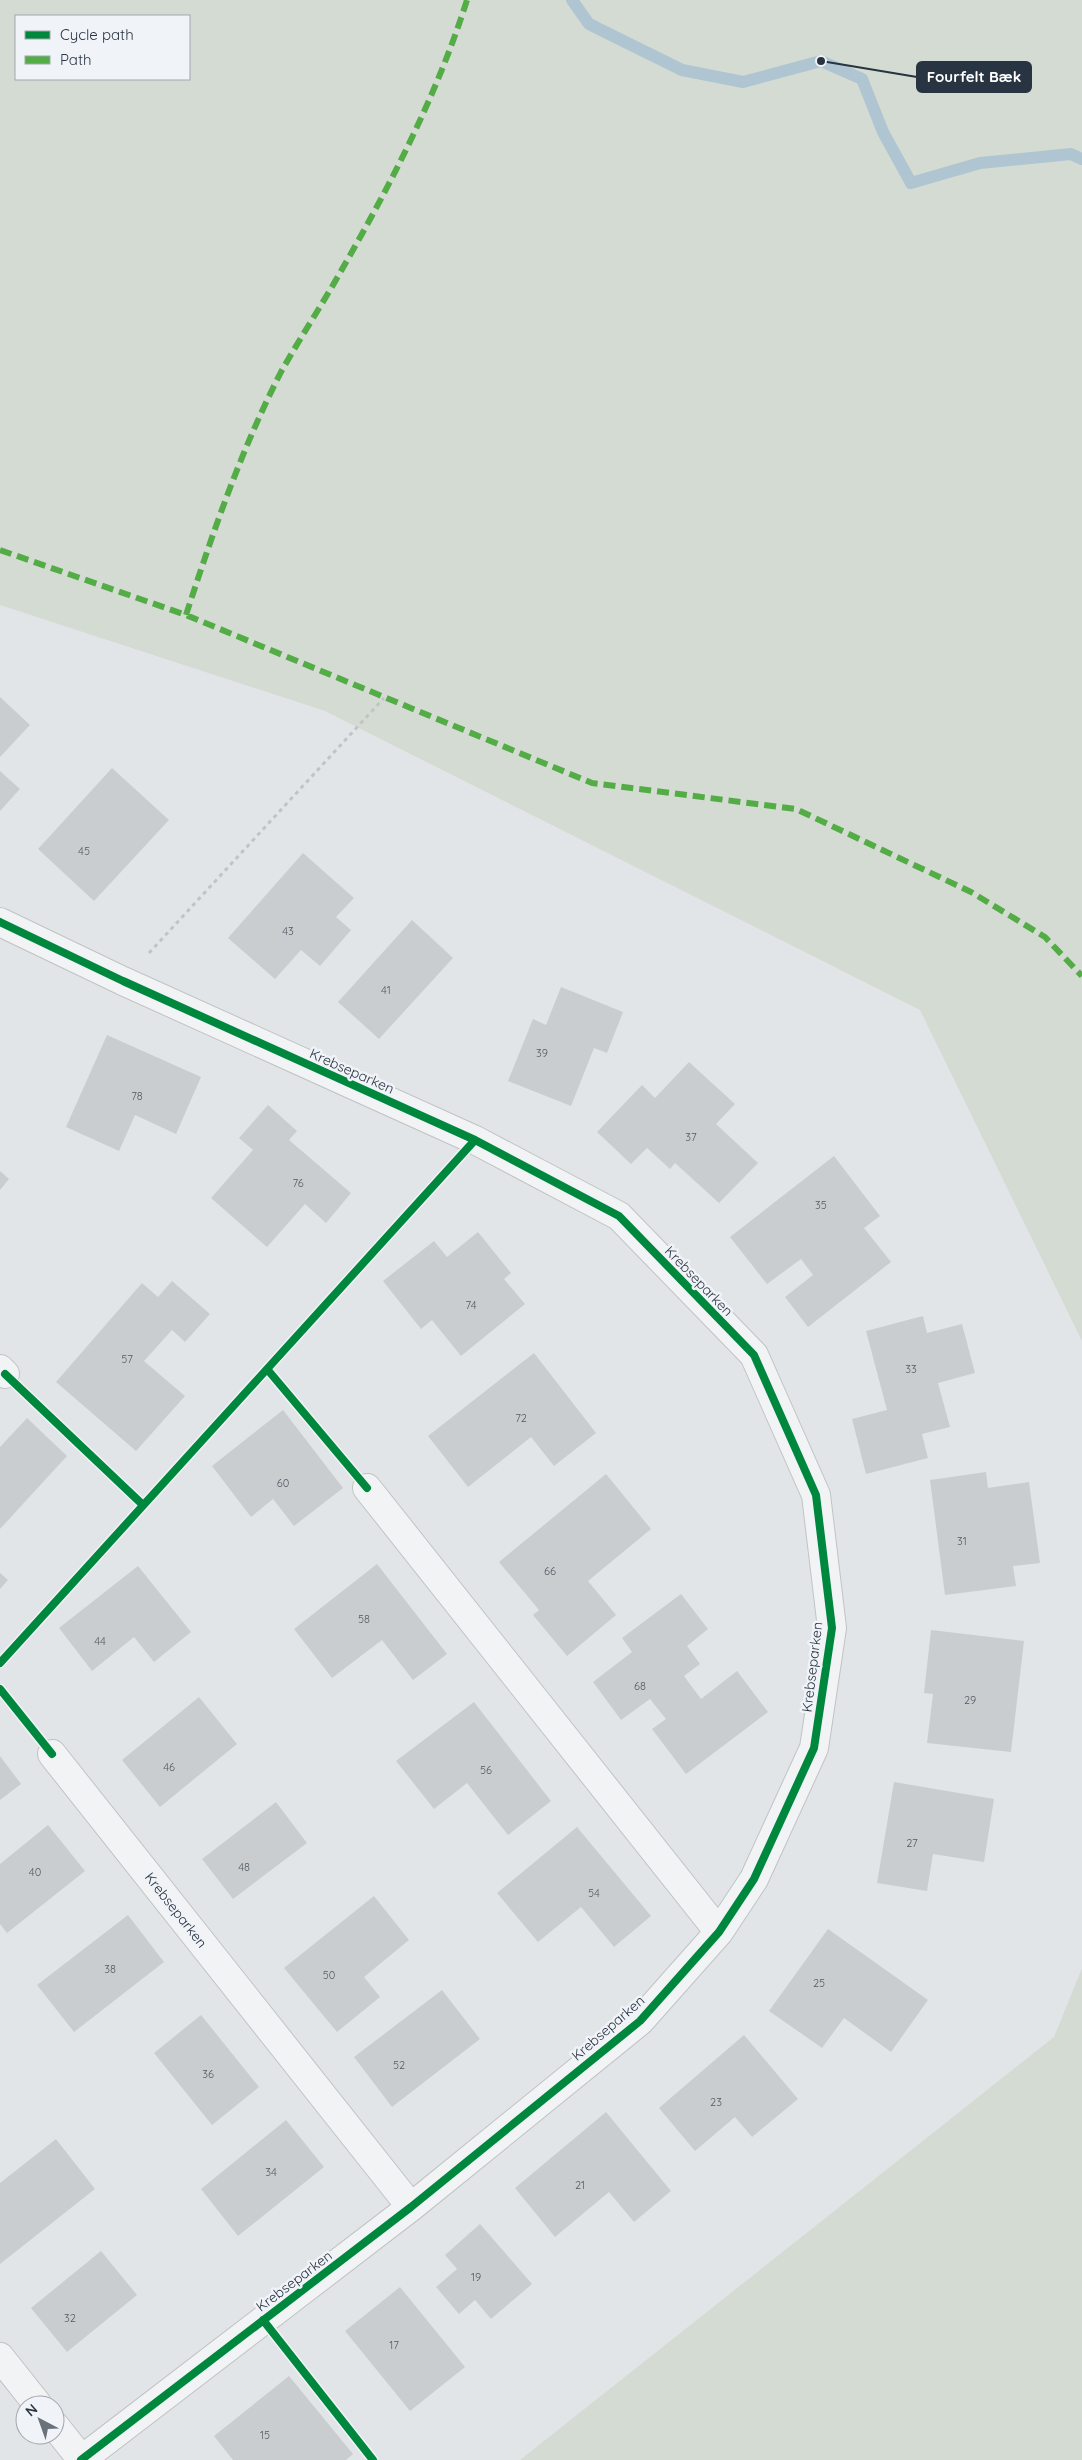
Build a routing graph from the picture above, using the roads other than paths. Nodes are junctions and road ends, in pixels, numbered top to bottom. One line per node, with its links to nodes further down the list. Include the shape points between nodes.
1 (0, 922): 4 (street, Krebseparken, via 122,981 475,1140 619,1216 754,1355 816,1495 832,1628 814,1748 754,1879)
2 (366, 1488): 4 (street)
3 (52, 1754): 5 (street, Krebseparken)
4 (719, 1932): 5 (street, Krebseparken, via 640,2021)
5 (411, 2208): 9 (street, Krebseparken)
6 (0, 2357): 7 (street)
7 (30, 2395)
8 (65, 2439): 9 (street, Krebseparken)
9 (81, 2460)

